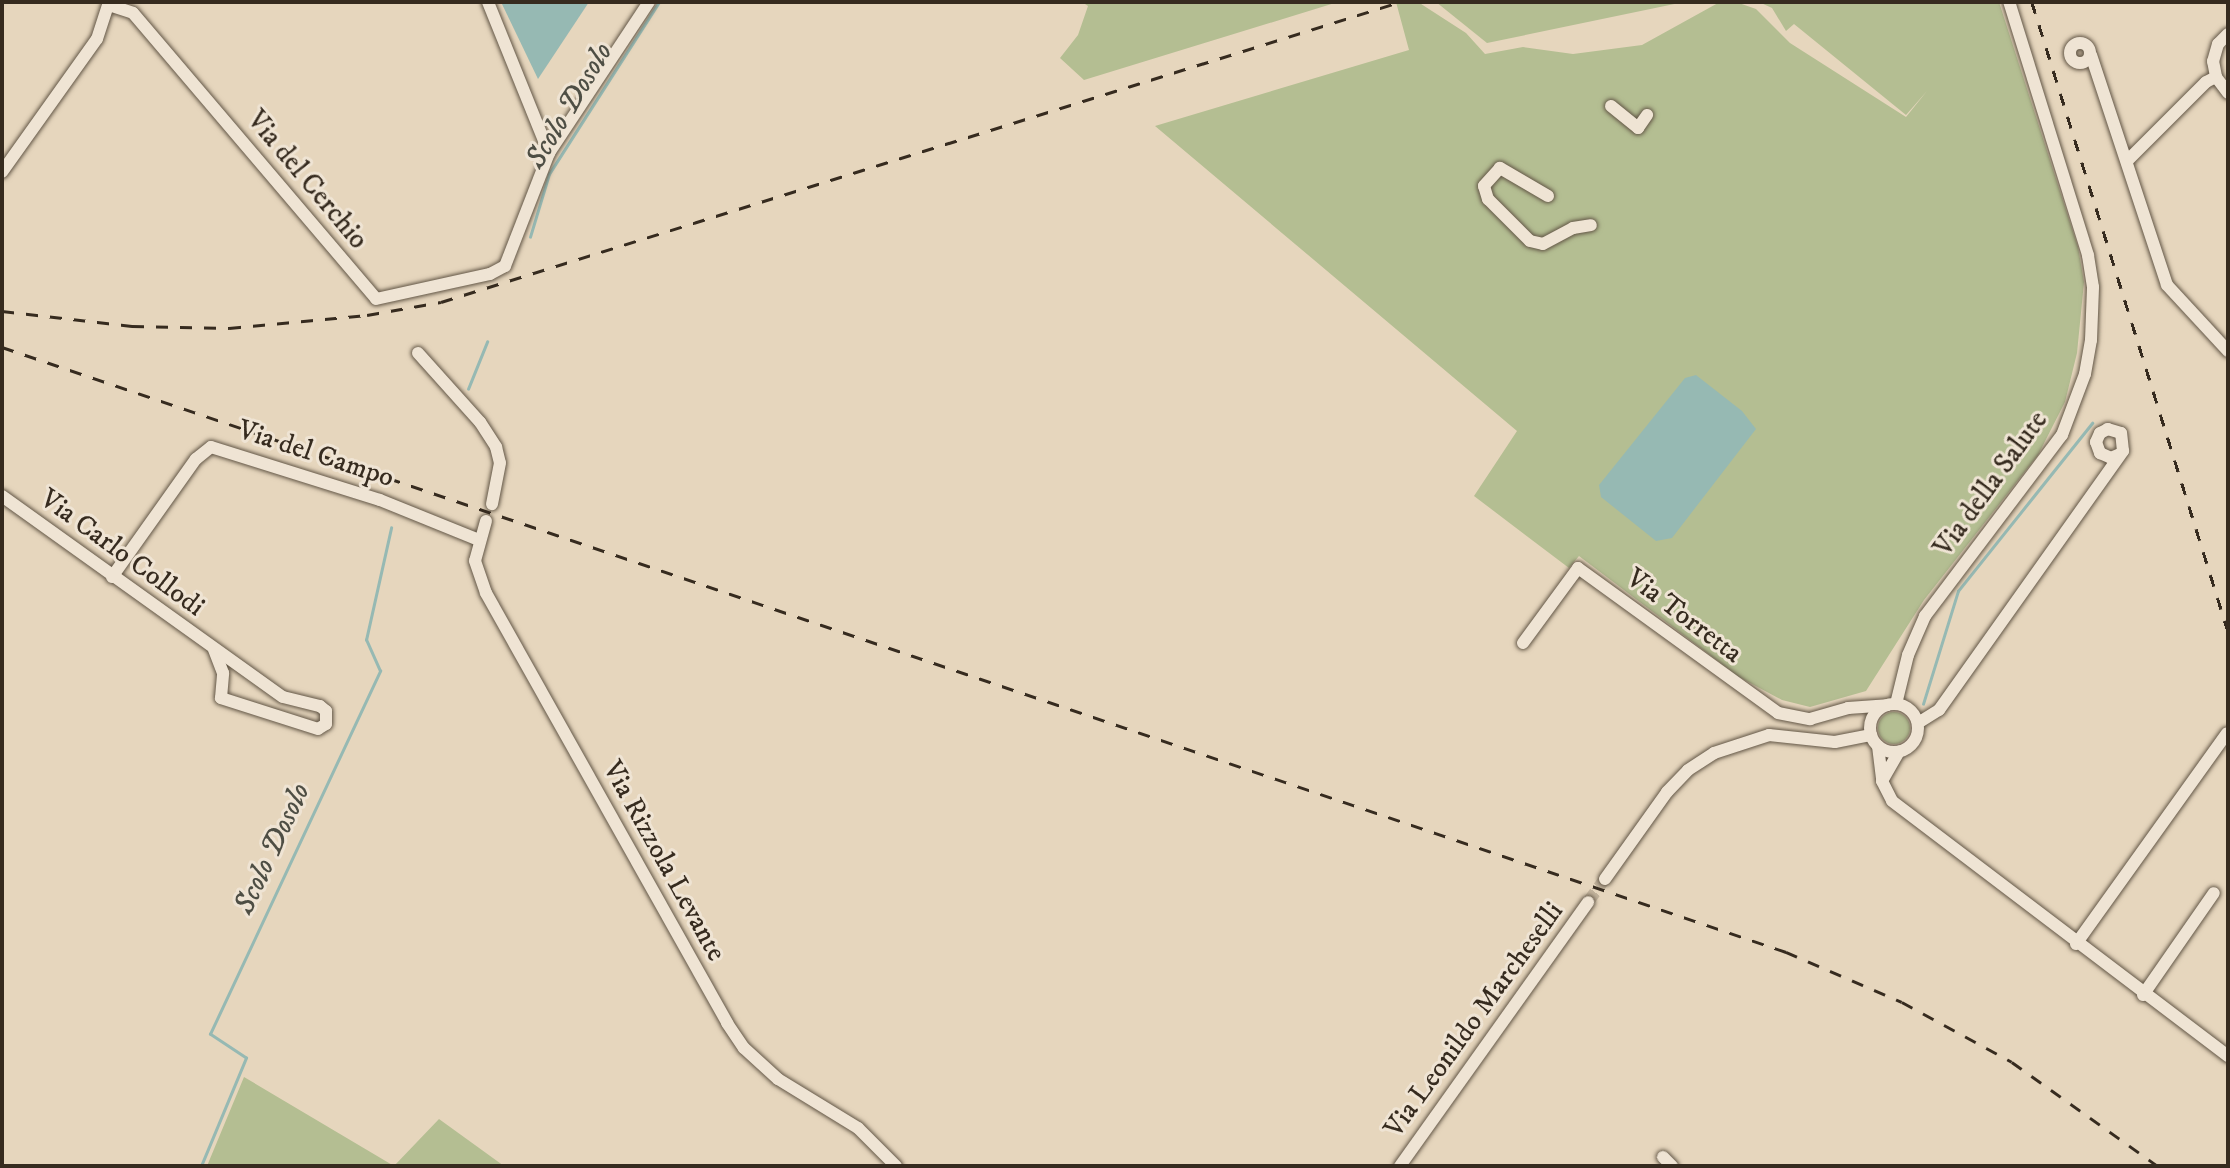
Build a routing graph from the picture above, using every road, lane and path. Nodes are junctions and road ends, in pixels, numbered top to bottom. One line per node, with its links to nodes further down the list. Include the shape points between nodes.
1 (488, 2): 11 (street)
2 (649, 2): 11 (street)
3 (2010, 2): 28 (street, Via della Salute, via 2088,256 2093,287 2091,341 2085,374 2062,435 1925,616)
4 (109, 3): 11 (street, Via del Cerchio, via 133,13 376,299 490,274 505,266); 13 (street, via 97,38)
5 (2228, 34): 7 (street, via 2218,44 2213,61)
6 (2091, 55): 12 (street)
7 (2216, 78): 8 (street); 12 (street, via 2206,82)
8 (2228, 93)
9 (1611, 106): 10 (street, via 1638,128)
10 (1647, 115)
11 (549, 153)
12 (2128, 160): 16 (street, via 2170,291)
13 (2, 172)
14 (1548, 195): 15 (street, via 1500,169 1484,186 1488,199 1530,241 1544,244 1573,228)
15 (1591, 225)
16 (2228, 351)
17 (418, 354): 22 (street, via 480,422 496,447 499,463)
18 (2120, 454): 19 (street); 19 (street, via 2123,437 2108,429 2096,442); 20 (street)
19 (2104, 456): 20 (street)
20 (2107, 474): 30 (street, via 1939,710)
21 (2, 496): 25 (street, Via Carlo Collodi)
22 (492, 504)
23 (486, 522): 24 (street, Via Rizzola Levante)
24 (479, 540): 25 (street, Via del Campo, via 418,513 211,447 196,459); 41 (street, Via Rizzola Levante, via 477,575 486,593 744,1048 778,1079 858,1128)
25 (112, 577): 27 (street, Via Carlo Collodi)
26 (1523, 643): 29 (street, Via Torretta, via 1578,568 1778,713 1810,719)
27 (214, 649): 27 (street, Via Carlo Collodi, via 223,673 221,698 318,729 326,724 326,711 320,706 283,697)
28 (1891, 704): 29 (street, Via Torretta); 30 (street, via 1913,712); 32 (street, Via della Salute)
29 (1848, 708): 32 (street)
30 (1918, 723): 33 (street, via 1915,742)
31 (2227, 733): 38 (street)
32 (1873, 735): 33 (street); 34 (street); 35 (street, via 1835,742 1769,735 1714,753 1688,770 1667,792)
33 (1899, 752): 34 (street)
34 (1882, 781): 38 (street, via 1892,801)
35 (1605, 879)
36 (2214, 893): 39 (street)
37 (1588, 902): 42 (street, Via Leonildo Marcheselli)
38 (2076, 944): 39 (street)
39 (2143, 995): 40 (street)
40 (2228, 1056)
41 (895, 1166)
42 (1401, 1166)

